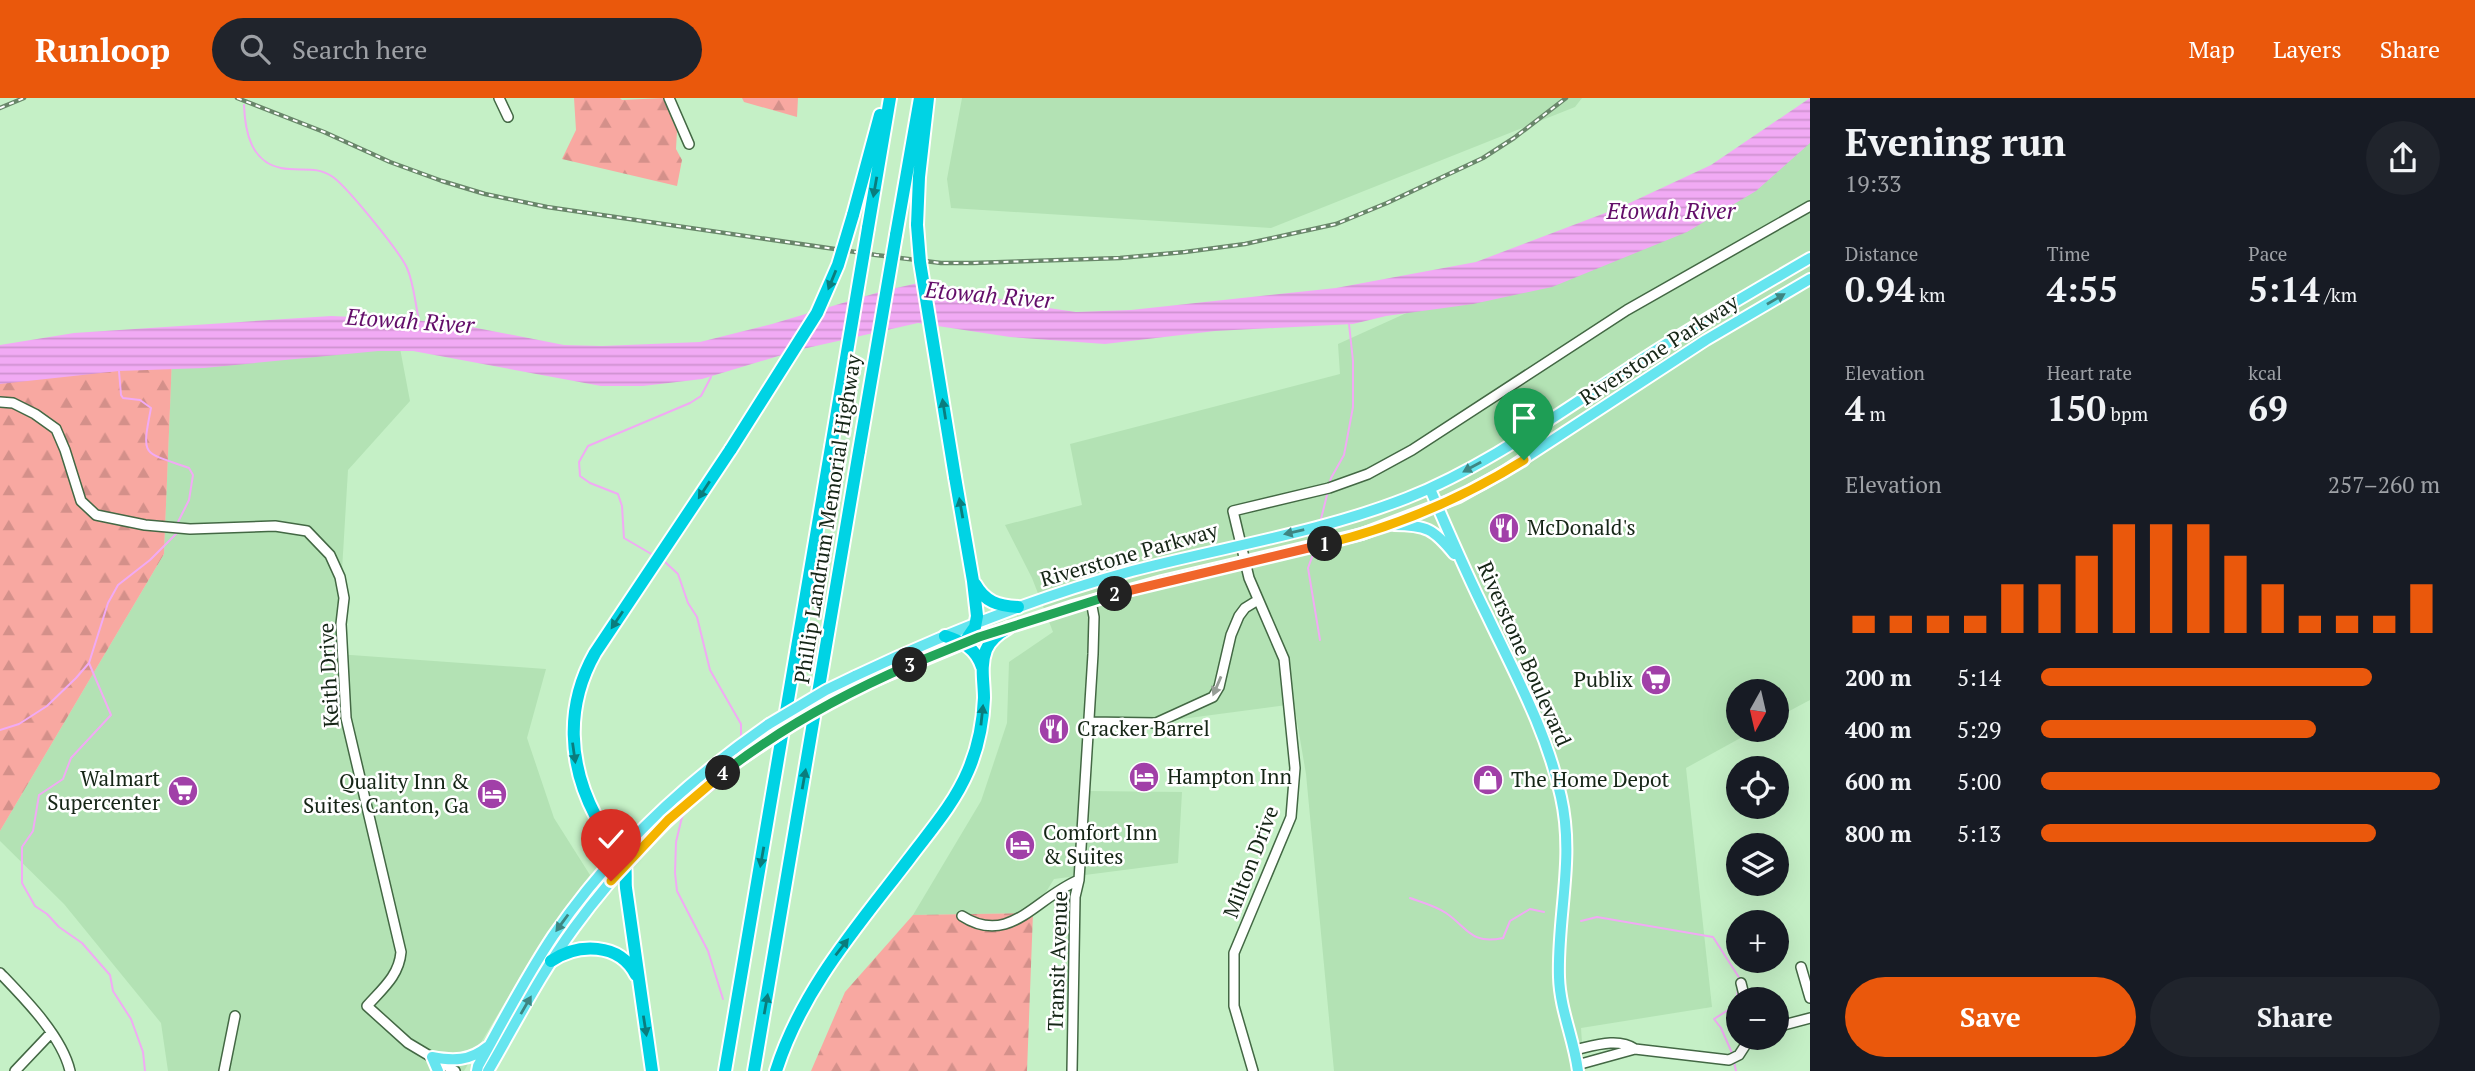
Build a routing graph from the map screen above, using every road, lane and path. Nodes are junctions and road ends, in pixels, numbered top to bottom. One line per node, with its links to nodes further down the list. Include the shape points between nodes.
1 (499, 98): 6 (street)
2 (669, 98): 7 (street)
3 (887, 98): 29 (highway, one-way to 29, bridge, via 838,265 817,313 582,679 573,744 584,792); 62 (highway, Phillip Landrum Memorial Highway, one-way to 62, bridge)
4 (920, 98): 63 (highway, Phillip Landrum Memorial Highway, one-way to 4, bridge)
5 (928, 98): 18 (highway, one-way to 5, bridge, via 917,225)
6 (509, 117)
7 (689, 144)
8 (1810, 206): 15 (street, Milton Drive, via 1627,310 1435,436 1368,474 1233,511)
9 (1810, 258): 12 (main road, Riverstone Parkway, one-way to 12)
10 (1810, 279): 13 (main road, Riverstone Parkway, one-way to 10, via 1505,471)
11 (0, 402): 52 (street, Keith Drive, via 13,403 55,429 81,501 96,515 190,529 275,526 310,532 330,555 344,597 346,718 401,951 395,975 366,1006)
12 (1430, 489): 13 (main road, Riverstone Boulevard); 15 (main road, Riverstone Parkway, one-way to 15, via 1329,524)
13 (1437, 505): 14 (main road, Riverstone Parkway); 17 (main road, Riverstone Boulevard)
14 (1388, 525): 16 (main road, Riverstone Parkway); 17 (main road, via 1430,529)
15 (1241, 544): 16 (street, Milton Drive); 21 (main road, Riverstone Parkway)
16 (1245, 562): 19 (street, Milton Drive); 20 (main road, Riverstone Parkway)
17 (1465, 569): 50 (main road, Riverstone Boulevard, via 1542,732 1561,799 1567,861 1559,979)
18 (974, 581): 21 (highway, via 991,602); 22 (highway)
19 (1258, 600): 28 (street, one-way to 28, via 1242,611 1232,632 1213,697 1156,723); 66 (street, Milton Drive, via 1284,659 1295,768 1291,817 1234,953 1234,1006)
20 (1091, 601): 23 (main road, Riverstone Parkway); 28 (street, Transit Avenue)
21 (1018, 607): 22 (main road, Riverstone Parkway)
22 (976, 623): 24 (main road, Riverstone Parkway); 25 (highway)
23 (1008, 628): 25 (main road, Riverstone Parkway); 26 (highway, via 989,645)
24 (945, 636): 25 (highway); 27 (main road, Riverstone Parkway)
25 (964, 643): 26 (highway, via 975,651); 27 (main road, Riverstone Parkway)
26 (982, 667): 64 (highway, one-way to 26, via 789,1033 817,981 963,783 980,732)
27 (859, 681): 30 (main road, bridge, via 804,702 737,746); 31 (main road, Riverstone Parkway, bridge, via 734,764 687,802)
28 (1089, 722): 33 (street, Transit Avenue)
29 (602, 828): 30 (highway); 32 (highway, via 608,849)
30 (620, 851): 31 (highway); 32 (main road)
31 (625, 864): 35 (main road, Riverstone Parkway); 39 (highway)
32 (606, 867): 48 (main road, one-way to 48, via 548,943)
33 (1079, 880): 34 (street, via 1060,887 1011,923 992,928 975,925); 65 (street, Transit Avenue)
34 (962, 916)
35 (551, 961): 39 (highway, via 571,951 598,948 628,963); 60 (main road, Riverstone Parkway, one-way to 35)
36 (1801, 967): 43 (street)
37 (0, 973): 38 (street)
38 (8, 981): 42 (street); 47 (street)
39 (639, 981): 61 (highway, one-way to 61)
40 (1741, 983): 41 (street)
41 (1742, 987)
42 (0, 990)
43 (1810, 998)
44 (235, 1016): 56 (street)
45 (1810, 1018): 46 (street)
46 (1789, 1024)
47 (51, 1034): 54 (street); 55 (street)
48 (489, 1045): 52 (main road, via 467,1058); 59 (main road)
49 (1635, 1049): 50 (street, via 1616,1043); 51 (street, via 1729,1060); 53 (street)
50 (1574, 1050): 53 (main road, Riverstone Boulevard)
51 (1742, 1050)
52 (432, 1057): 57 (main road); 58 (street, Keith Drive)
53 (1578, 1068)
54 (15, 1071)
55 (70, 1071)
56 (224, 1071)
57 (438, 1071)
58 (455, 1071)
59 (477, 1071)
60 (488, 1071)
61 (652, 1071)
62 (725, 1071)
63 (754, 1071)
64 (776, 1071)
65 (1072, 1071)
66 (1253, 1071)

